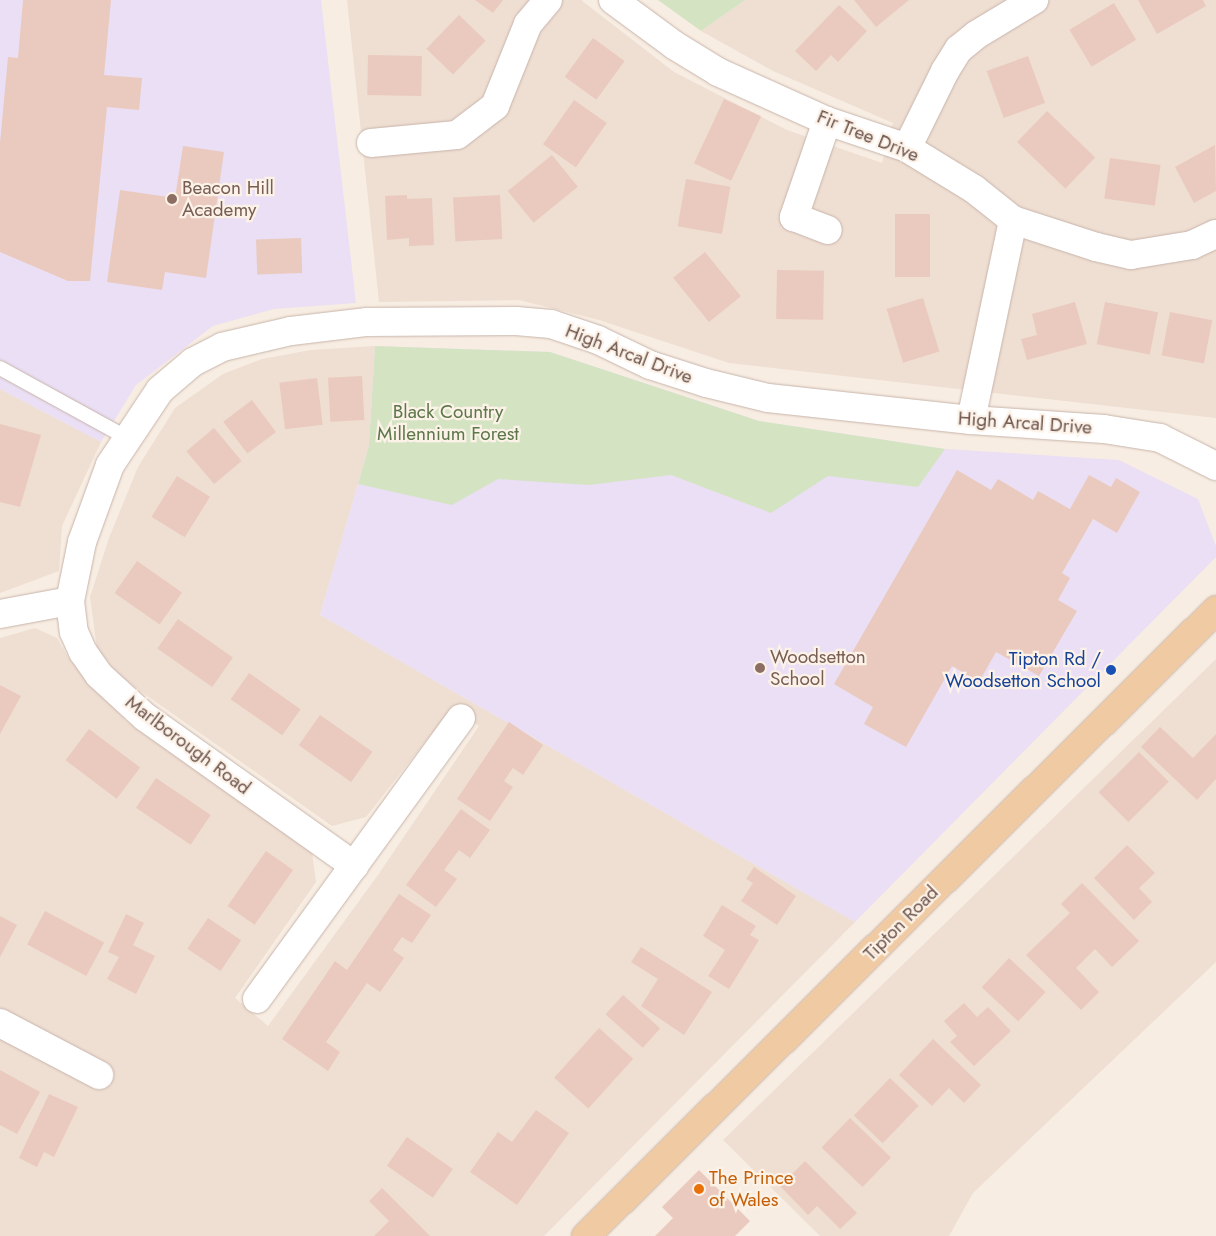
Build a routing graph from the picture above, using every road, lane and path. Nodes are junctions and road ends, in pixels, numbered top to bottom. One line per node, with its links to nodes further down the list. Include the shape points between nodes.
1 (548, 0): 5 (street, via 528,24 495,106 457,135)
2 (613, 0): 4 (street, Fir Tree Drive, via 674,45 718,72)
3 (1034, 0): 6 (street, via 959,49)
4 (827, 121): 6 (street, Fir Tree Drive); 8 (street, via 794,217)
5 (371, 142)
6 (907, 148): 7 (street, Fir Tree Drive, via 974,189)
7 (1013, 220): 9 (street, Fir Tree Drive, via 1096,248 1131,255 1192,245); 11 (street)
8 (828, 230)
9 (1216, 234)
10 (0, 368): 12 (lane)
11 (971, 420): 12 (street, High Arcal Drive, via 768,398 678,374 551,324 516,321 367,322 290,330 222,347 193,362 160,390); 13 (street, High Arcal Drive, via 1104,428 1160,438)
12 (129, 439): 14 (street, High Arcal Drive, via 110,465 82,542)
13 (1216, 466)
14 (70, 601): 16 (street); 18 (street, Marlborough Road, via 74,632 99,675 145,717)
15 (1216, 610): 22 (main road, Tipton Road)
16 (0, 614)
17 (461, 718): 18 (street)
18 (355, 866): 19 (street)
19 (257, 999)
20 (0, 1023): 21 (street)
21 (99, 1075)
22 (586, 1236)

